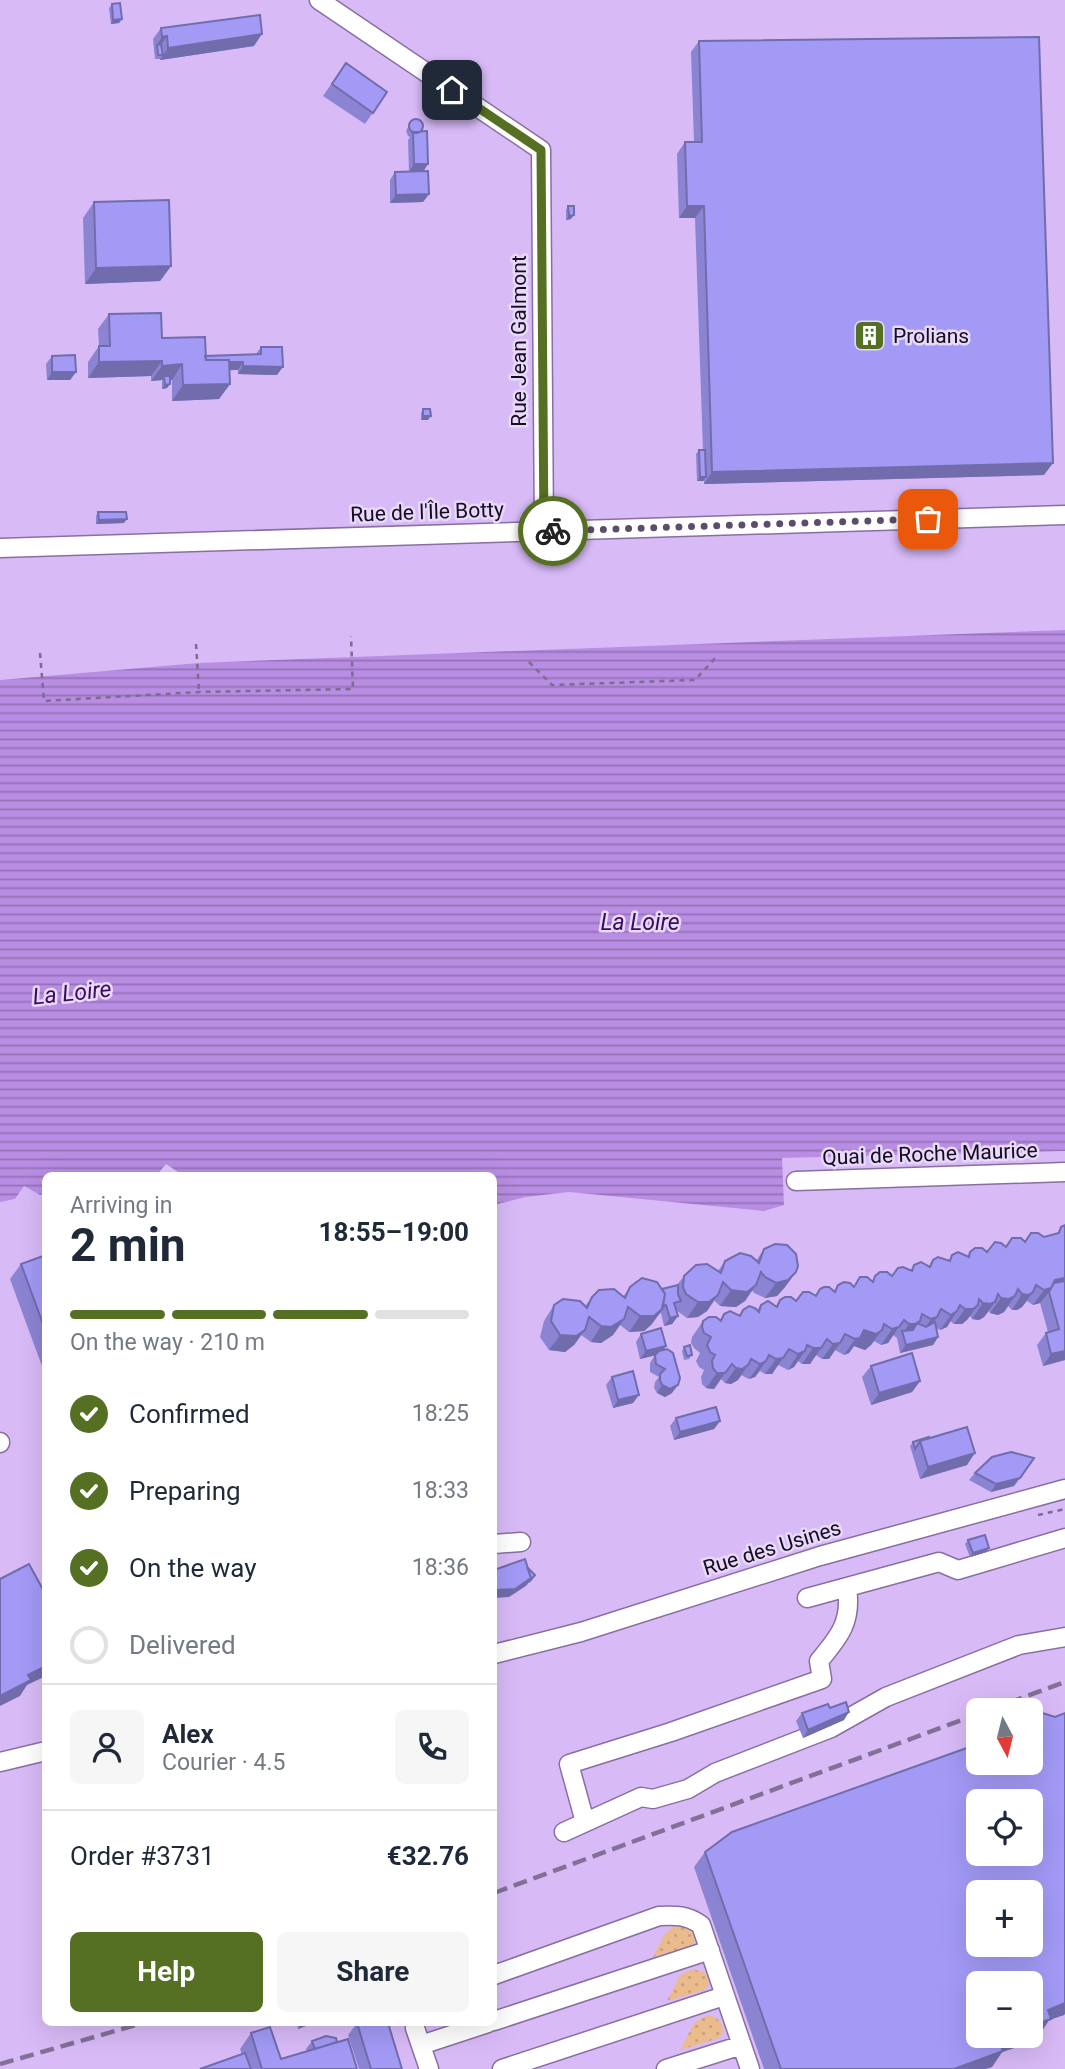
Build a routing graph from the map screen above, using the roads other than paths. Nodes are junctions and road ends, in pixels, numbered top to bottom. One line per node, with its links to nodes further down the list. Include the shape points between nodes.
1 (319, 0): 3 (street, Rue Jean Galmont, via 541,150)
2 (1065, 515): 3 (street, Rue de l'Île Botty)
3 (544, 531): 4 (street, Rue de l'Île Botty)
4 (0, 548)
5 (1065, 1172): 6 (street, Quai de Roche Maurice)
6 (796, 1181)
7 (1065, 1489): 14 (street, Rue des Usines, via 820,1556 581,1632)
8 (1065, 1538): 11 (street, via 958,1570 939,1562)
9 (521, 1542): 10 (street)
10 (497, 1544)
11 (847, 1588): 12 (street); 17 (street, via 843,1630 819,1661 822,1679 569,1764)
12 (807, 1598)
13 (1065, 1637): 17 (street, via 1019,1645 886,1697 831,1728 715,1773 688,1789 653,1799 641,1797)
14 (497, 1653)
15 (42, 1752): 16 (street)
16 (0, 1762)
17 (585, 1822): 18 (street)
18 (564, 1832)
19 (710, 1950): 20 (street, via 701,1925 680,1914 659,1916); 21 (street); 22 (street)
20 (497, 1974)
21 (724, 1996): 26 (street); 28 (street)
22 (497, 2020)
23 (416, 2026): 25 (street)
24 (479, 2026): 25 (street)
25 (421, 2045): 27 (street)
26 (742, 2045): 29 (street); 30 (street)
27 (429, 2069)
28 (502, 2069)
29 (666, 2069)
30 (750, 2069)

